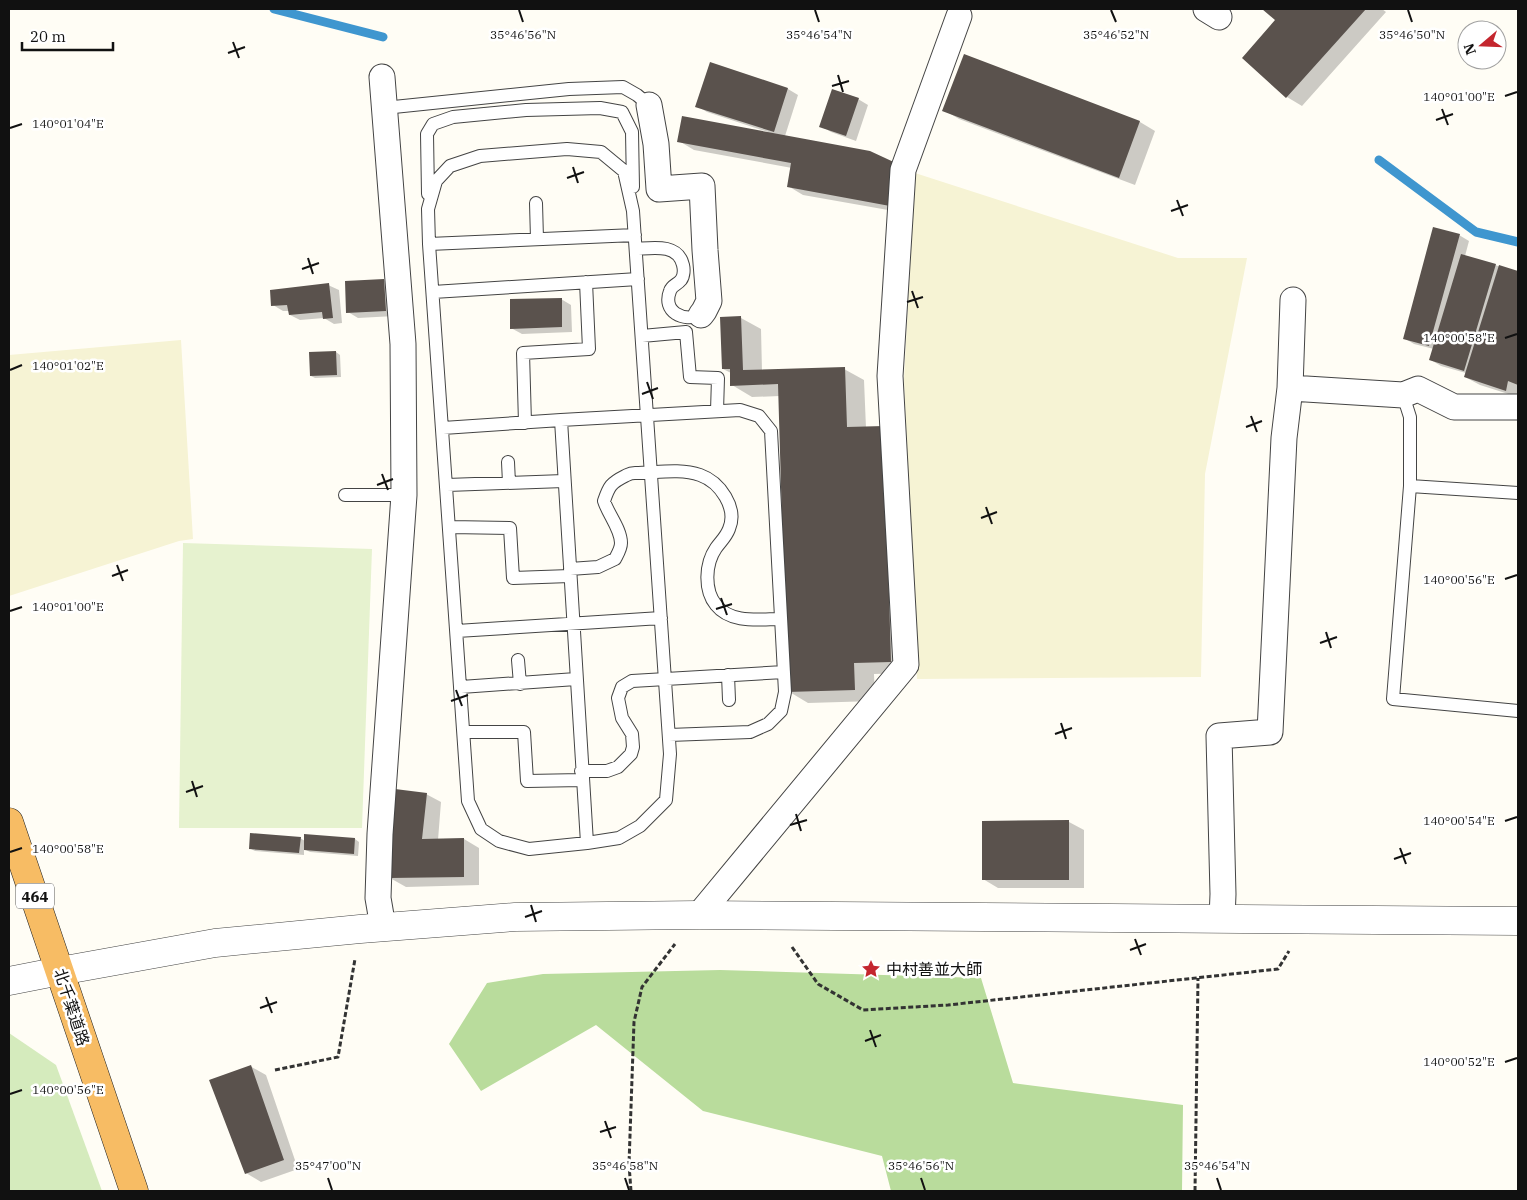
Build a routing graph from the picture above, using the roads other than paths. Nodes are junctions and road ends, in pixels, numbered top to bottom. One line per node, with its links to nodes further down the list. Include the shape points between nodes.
1 (959, 16): 55 (street, via 903,170 890,376 906,665)
2 (382, 77): 4 (street)
3 (649, 105): 4 (lane, via 623,87 569,88); 16 (street, via 659,189 702,186 709,301)
4 (384, 108): 34 (street, via 403,344)
5 (536, 202): 9 (lane)
6 (428, 209): 7 (lane, via 436,181 450,166 480,156 568,149 601,152 624,171); 7 (lane, via 426,134 433,124 453,117 526,110 600,108 622,112 632,132); 10 (lane)
7 (633, 211): 8 (lane)
8 (635, 235): 9 (lane); 11 (lane)
9 (537, 239): 10 (lane)
10 (430, 244): 14 (lane)
11 (636, 248): 12 (lane); 16 (lane, via 668,249 680,257 683,272 681,280 670,291 670,304 674,313 682,318)
12 (638, 279): 13 (lane); 17 (lane)
13 (586, 282): 14 (lane); 24 (lane, via 589,349 523,353)
14 (433, 292): 25 (lane)
15 (1293, 300): 18 (street)
16 (701, 315)
17 (642, 336): 21 (lane, via 686,332 690,377 718,378); 22 (lane)
18 (1290, 388): 19 (street); 56 (street, via 1284,438 1270,732 1219,736)
19 (1403, 395): 20 (street, via 1418,389 1454,407); 31 (lane, via 1410,417)
20 (1518, 407)
21 (717, 411): 22 (lane); 38 (lane, via 740,410 759,416 771,431)
22 (647, 416): 23 (lane); 27 (lane)
23 (561, 420): 24 (lane); 28 (lane)
24 (525, 423): 25 (lane)
25 (443, 428): 30 (lane)
26 (508, 462): 29 (lane)
27 (651, 473): 36 (lane, via 631,473 616,479 607,492 604,501 618,529 621,544 615,559 598,567); 37 (lane); 38 (lane, via 684,472 700,475 715,483 726,497 731,511 730,527 708,567 710,596 717,606 736,618)
28 (564, 481): 29 (lane); 36 (lane)
29 (509, 483): 30 (lane)
30 (447, 485): 35 (lane)
31 (1410, 486): 32 (lane); 49 (lane, via 1394,699)
32 (1518, 493)
33 (345, 495): 34 (lane)
34 (404, 496): 58 (street, via 378,898)
35 (450, 527): 36 (lane, via 510,528 513,578); 40 (lane)
36 (570, 573): 39 (lane)
37 (661, 618): 39 (lane); 45 (lane)
38 (781, 619): 42 (lane)
39 (573, 625): 40 (lane); 44 (lane)
40 (457, 631): 47 (lane)
41 (518, 660): 46 (lane)
42 (784, 672): 43 (lane); 51 (lane, via 785,692 781,710 768,724 750,732)
43 (728, 675): 45 (lane); 48 (lane)
44 (576, 679): 46 (lane); 52 (lane)
45 (665, 679): 51 (lane); 52 (lane, via 632,680 622,687 619,709 632,734 631,754 618,767)
46 (520, 684): 47 (lane)
47 (461, 687): 50 (lane)
48 (729, 700)
49 (1518, 711)
50 (464, 732): 52 (lane, via 524,732 527,781); 54 (lane, via 468,801 481,829 499,841 529,849)
51 (669, 735): 54 (lane, via 666,800 640,826 619,838)
52 (582, 775): 54 (lane)
53 (9, 822): 59 (highway, 北千葉道路 / 464)
54 (587, 844)
55 (699, 915): 56 (street); 58 (street, via 515,917)
56 (1222, 919): 57 (street)
57 (1518, 921)
58 (372, 928): 59 (street, via 215,943)
59 (60, 971): 60 (street); 61 (highway, 北千葉道路 / 464)
60 (9, 981)
61 (134, 1191)

